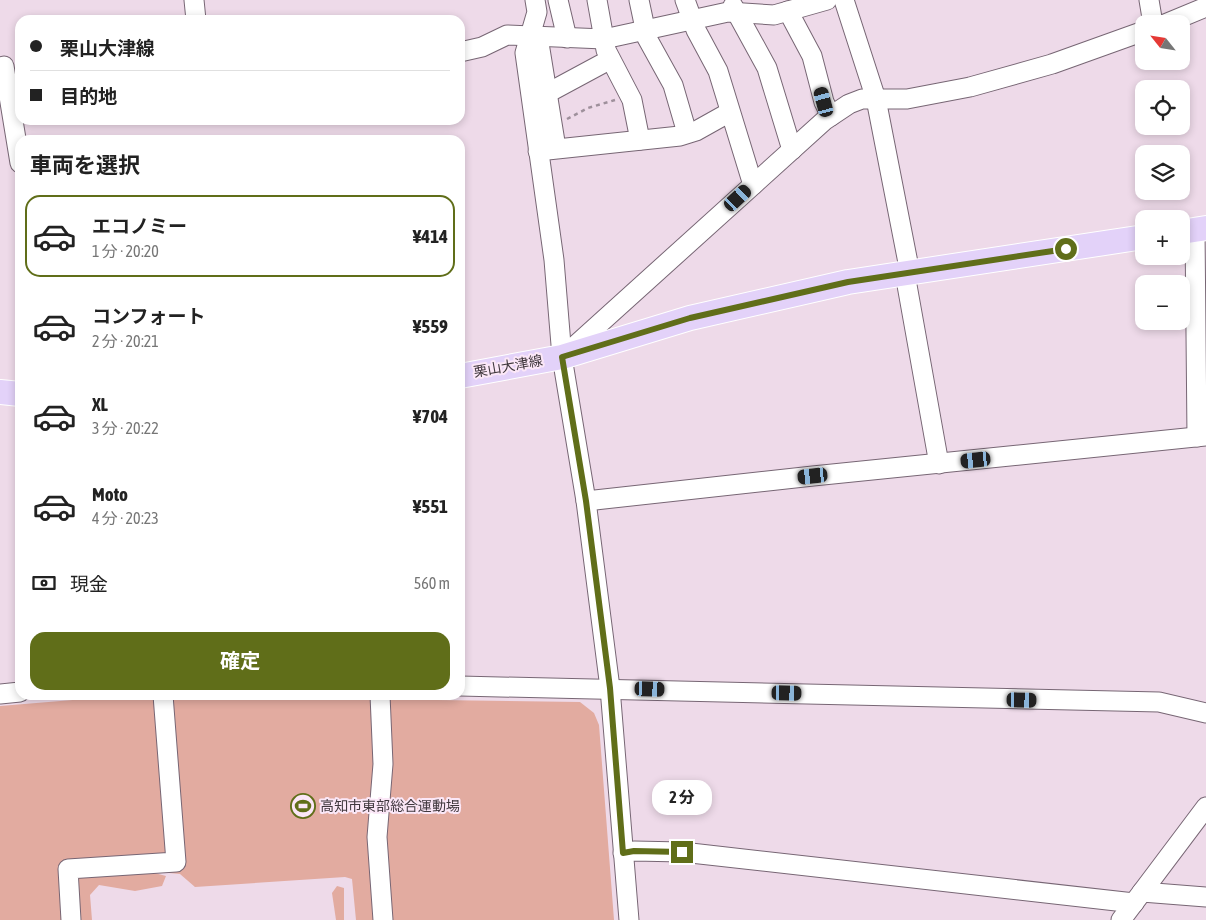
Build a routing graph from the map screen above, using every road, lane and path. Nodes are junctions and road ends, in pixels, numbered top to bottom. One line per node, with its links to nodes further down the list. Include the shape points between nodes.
1 (194, 0): 13 (street)
2 (535, 0): 19 (street, via 537,12)
3 (558, 0): 20 (street)
4 (597, 0): 21 (street)
5 (639, 0): 17 (street)
6 (686, 0): 16 (street)
7 (827, 0): 12 (street)
8 (844, 0): 27 (street)
9 (1149, 0): 14 (street)
10 (733, 7): 12 (street, via 774,15); 16 (street, via 728,12); 35 (street, via 767,68)
11 (1206, 7): 15 (street)
12 (788, 11): 29 (street, via 812,56)
13 (196, 15)
14 (1152, 15)
15 (1187, 15)
16 (692, 19): 17 (street); 28 (street, via 718,71)
17 (645, 30): 21 (street); 32 (street, via 646,38 673,85)
18 (1135, 34): 27 (street, via 1052,64 970,87 907,99)
19 (533, 37): 20 (street); 22 (street, via 507,35); 25 (street, via 524,54)
20 (566, 38): 21 (street)
21 (604, 39): 23 (street)
22 (465, 51)
23 (609, 60): 25 (street); 26 (street)
24 (8, 65): 30 (street)
25 (539, 95): 31 (street); 34 (street)
26 (629, 96): 31 (path, via 588,108); 33 (street)
27 (876, 99): 29 (street, via 862,99); 39 (street)
28 (730, 112): 32 (street); 36 (street)
29 (831, 116): 35 (street)
30 (15, 122)
31 (554, 128): 34 (street)
32 (687, 134): 33 (street)
33 (640, 140): 34 (street)
34 (547, 150): 40 (street)
35 (792, 150): 36 (street)
36 (753, 185): 40 (street)
37 (1194, 230): 44 (street)
38 (1135, 238): 39 (main road, 栗山大津線)
39 (907, 274): 40 (main road, 栗山大津線, via 848,282 690,318); 45 (street)
40 (562, 357): 41 (main road, 栗山大津線); 46 (street)
41 (465, 375)
42 (0, 392): 43 (main road)
43 (15, 394)
44 (1202, 437): 45 (street)
45 (939, 464): 46 (street)
46 (586, 501): 48 (street)
47 (465, 686): 48 (street)
48 (610, 688): 53 (street, via 1159,702); 55 (street)
49 (15, 692): 50 (street)
50 (0, 694)
51 (163, 700): 58 (street, via 176,862 68,869)
52 (380, 700): 59 (street, via 384,764 377,837)
53 (1206, 713)
54 (1206, 807): 56 (street)
55 (623, 853): 56 (street, via 682,852); 60 (street)
56 (1138, 897): 57 (street); 61 (street)
57 (1206, 897)
58 (71, 920)
59 (383, 920)
60 (628, 920)
61 (1121, 920)

